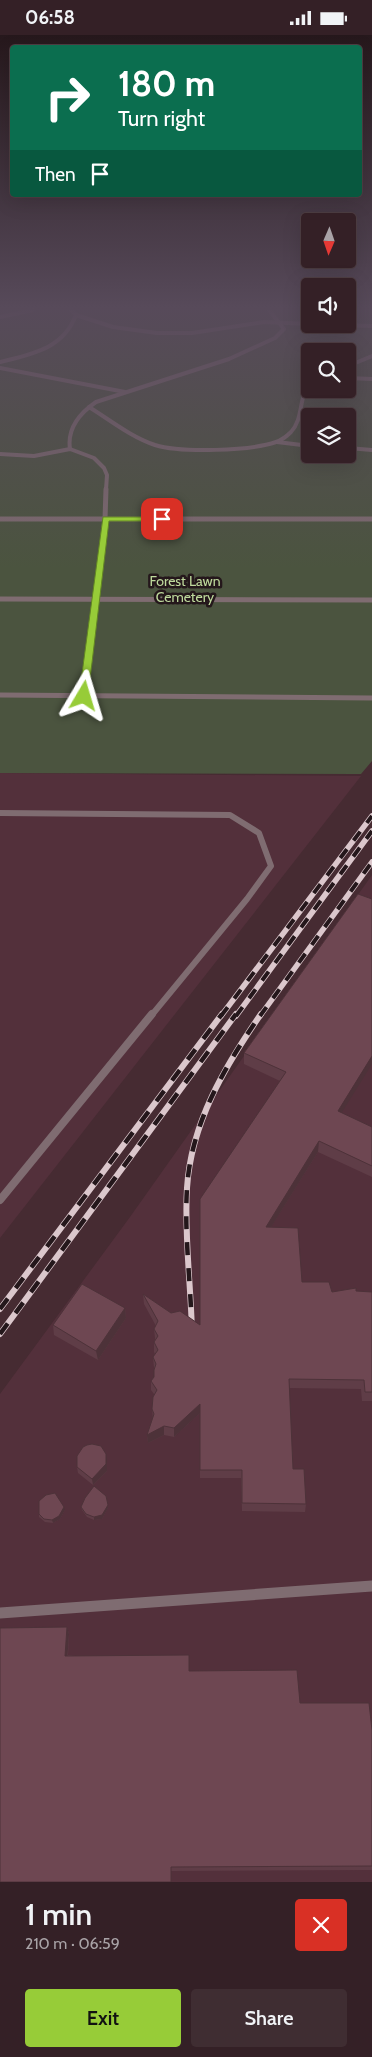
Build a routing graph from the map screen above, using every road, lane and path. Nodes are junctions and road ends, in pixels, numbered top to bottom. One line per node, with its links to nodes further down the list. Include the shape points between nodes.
1 (116, 396): 3 (lane)
2 (302, 398): 4 (lane, via 298,424)
3 (89, 407): 4 (lane, via 146,441 166,448 198,449); 6 (lane, via 78,417)
4 (277, 442): 5 (lane)
5 (301, 445)
6 (70, 449): 9 (lane, via 34,456); 11 (lane, via 94,457 104,468 107,482)
7 (356, 449): 8 (lane)
8 (372, 451)
9 (0, 454)
10 (0, 519): 11 (lane)
11 (105, 519): 12 (lane); 14 (lane)
12 (372, 519)
13 (0, 599): 14 (lane)
14 (96, 599): 15 (lane); 17 (lane)
15 (372, 600)
16 (0, 695): 17 (lane)
17 (84, 696): 18 (lane)
18 (372, 698)
19 (0, 813): 20 (lane, via 230,815 258,833 271,866 241,907)
20 (0, 1200)
21 (372, 1586): 22 (lane)
22 (0, 1613)

